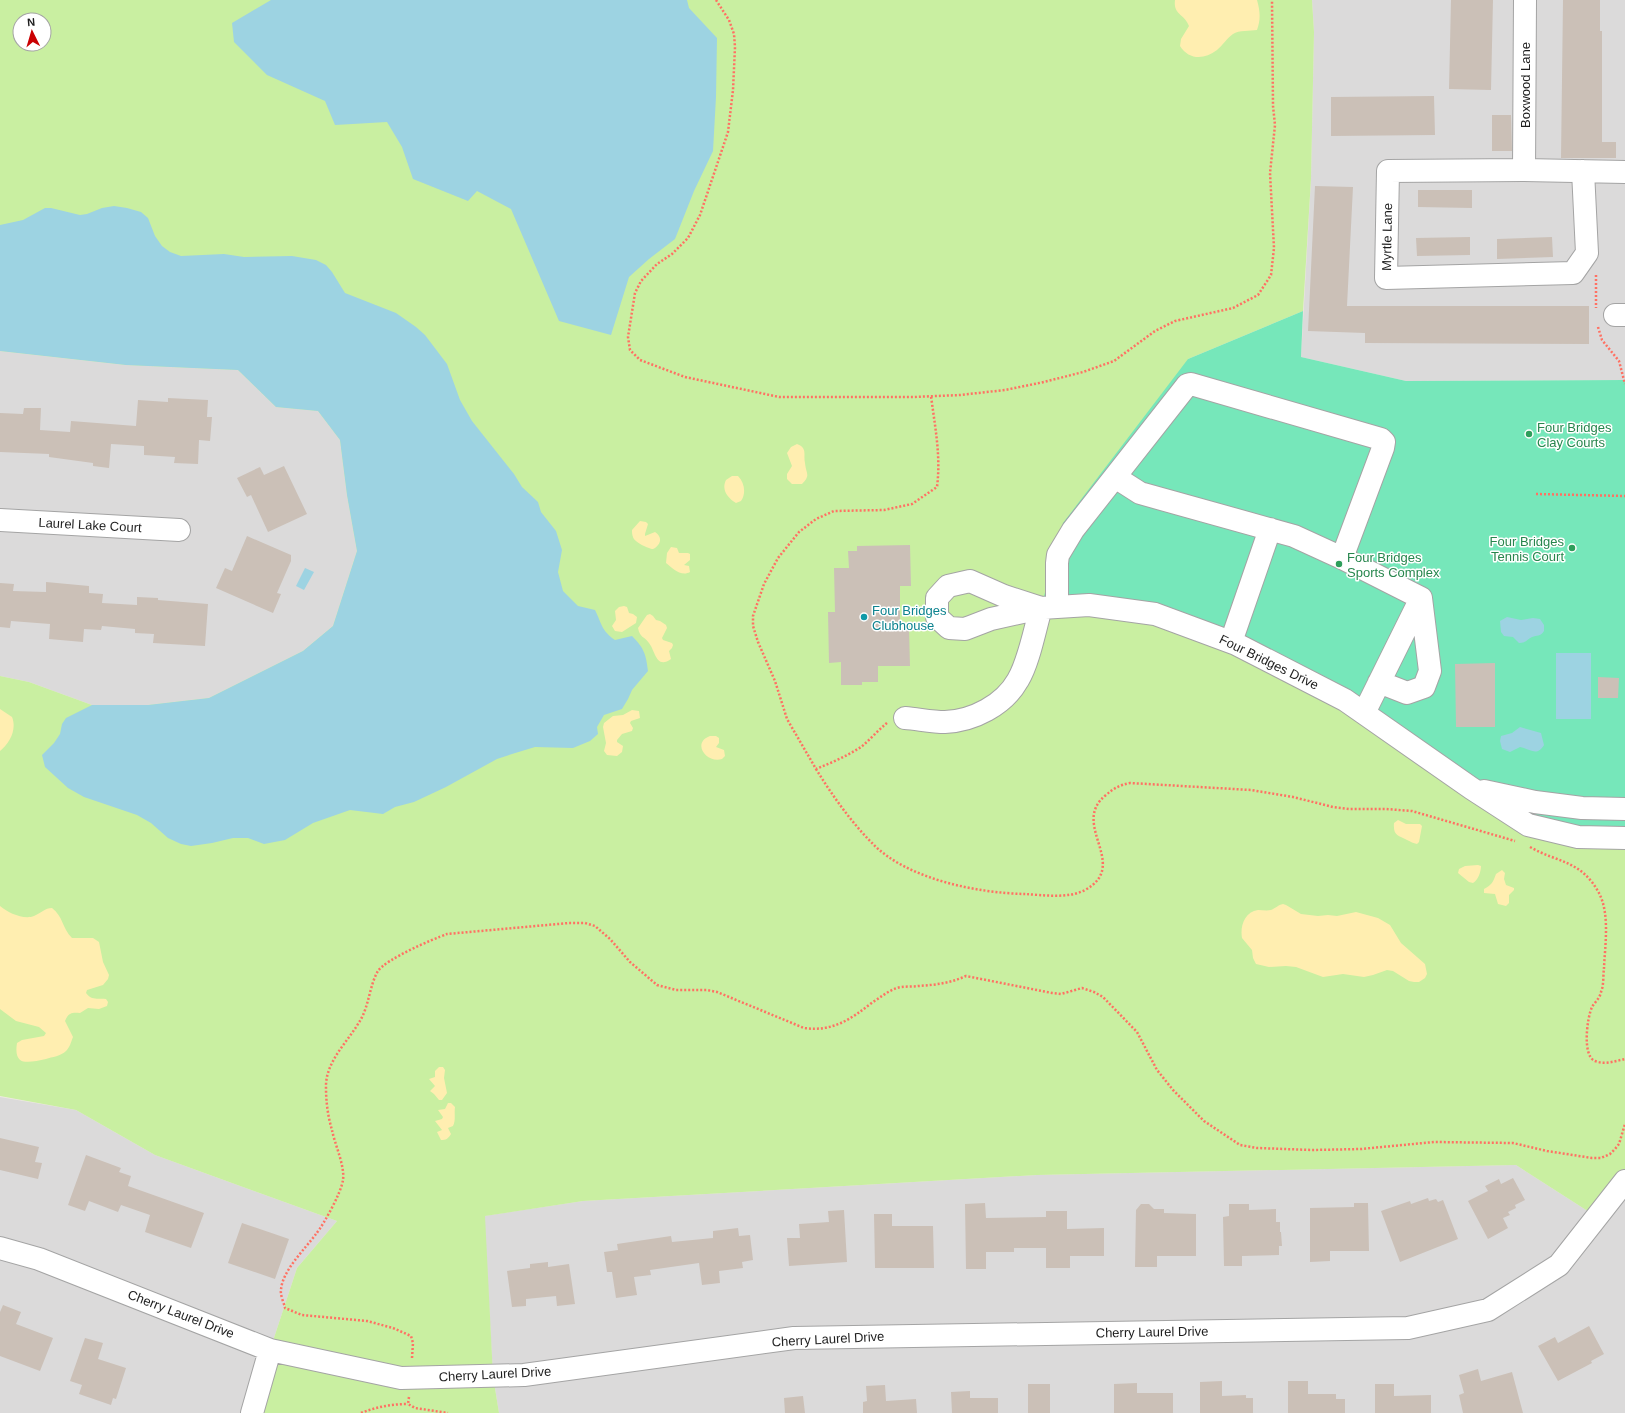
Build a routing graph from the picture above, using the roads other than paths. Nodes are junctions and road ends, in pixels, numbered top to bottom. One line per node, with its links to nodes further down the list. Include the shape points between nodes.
1 (1525, 0): 2 (street, Boxwood Lane)
2 (1524, 170): 3 (street, Myrtle Lane); 3 (street, Myrtle Lane, via 1388,171 1386,278 1573,273 1587,253)
3 (1583, 171): 4 (street, Myrtle Lane)
4 (1625, 172)
5 (1115, 477): 7 (street, via 1140,493); 9 (street, via 1187,385 1191,384 1381,439 1384,442 1383,448); 11 (street, via 1073,530 1058,555)
6 (0, 520): 8 (street, Laurel Lake Court)
7 (1270, 529): 9 (street, via 1294,536); 12 (street)
8 (179, 530)
9 (1342, 558): 10 (street)
10 (1421, 598): 13 (street); 13 (street, via 1430,671 1424,687 1407,694)
11 (1049, 607): 12 (street, Four Bridges Drive, via 1089,605 1155,614); 15 (street, via 1018,681 999,704 970,718 945,722)
12 (1231, 642): 14 (street, Four Bridges Drive, via 1345,700)
13 (1379, 682): 14 (street)
14 (1364, 713): 16 (street, Four Bridges Drive)
15 (905, 718)
16 (1471, 788): 17 (street, Four Bridges Drive, via 1535,802 1582,808); 18 (street, Four Bridges Drive, via 1528,825 1578,837)
17 (1625, 809)
18 (1625, 838)
19 (1625, 1181): 21 (street, Cherry Laurel Drive, via 1559,1265 1488,1310 1408,1328 794,1338 524,1375 410,1378)
20 (0, 1248): 21 (street, Cherry Laurel Drive, via 39,1259)
21 (270, 1350): 22 (street)
22 (252, 1413)

